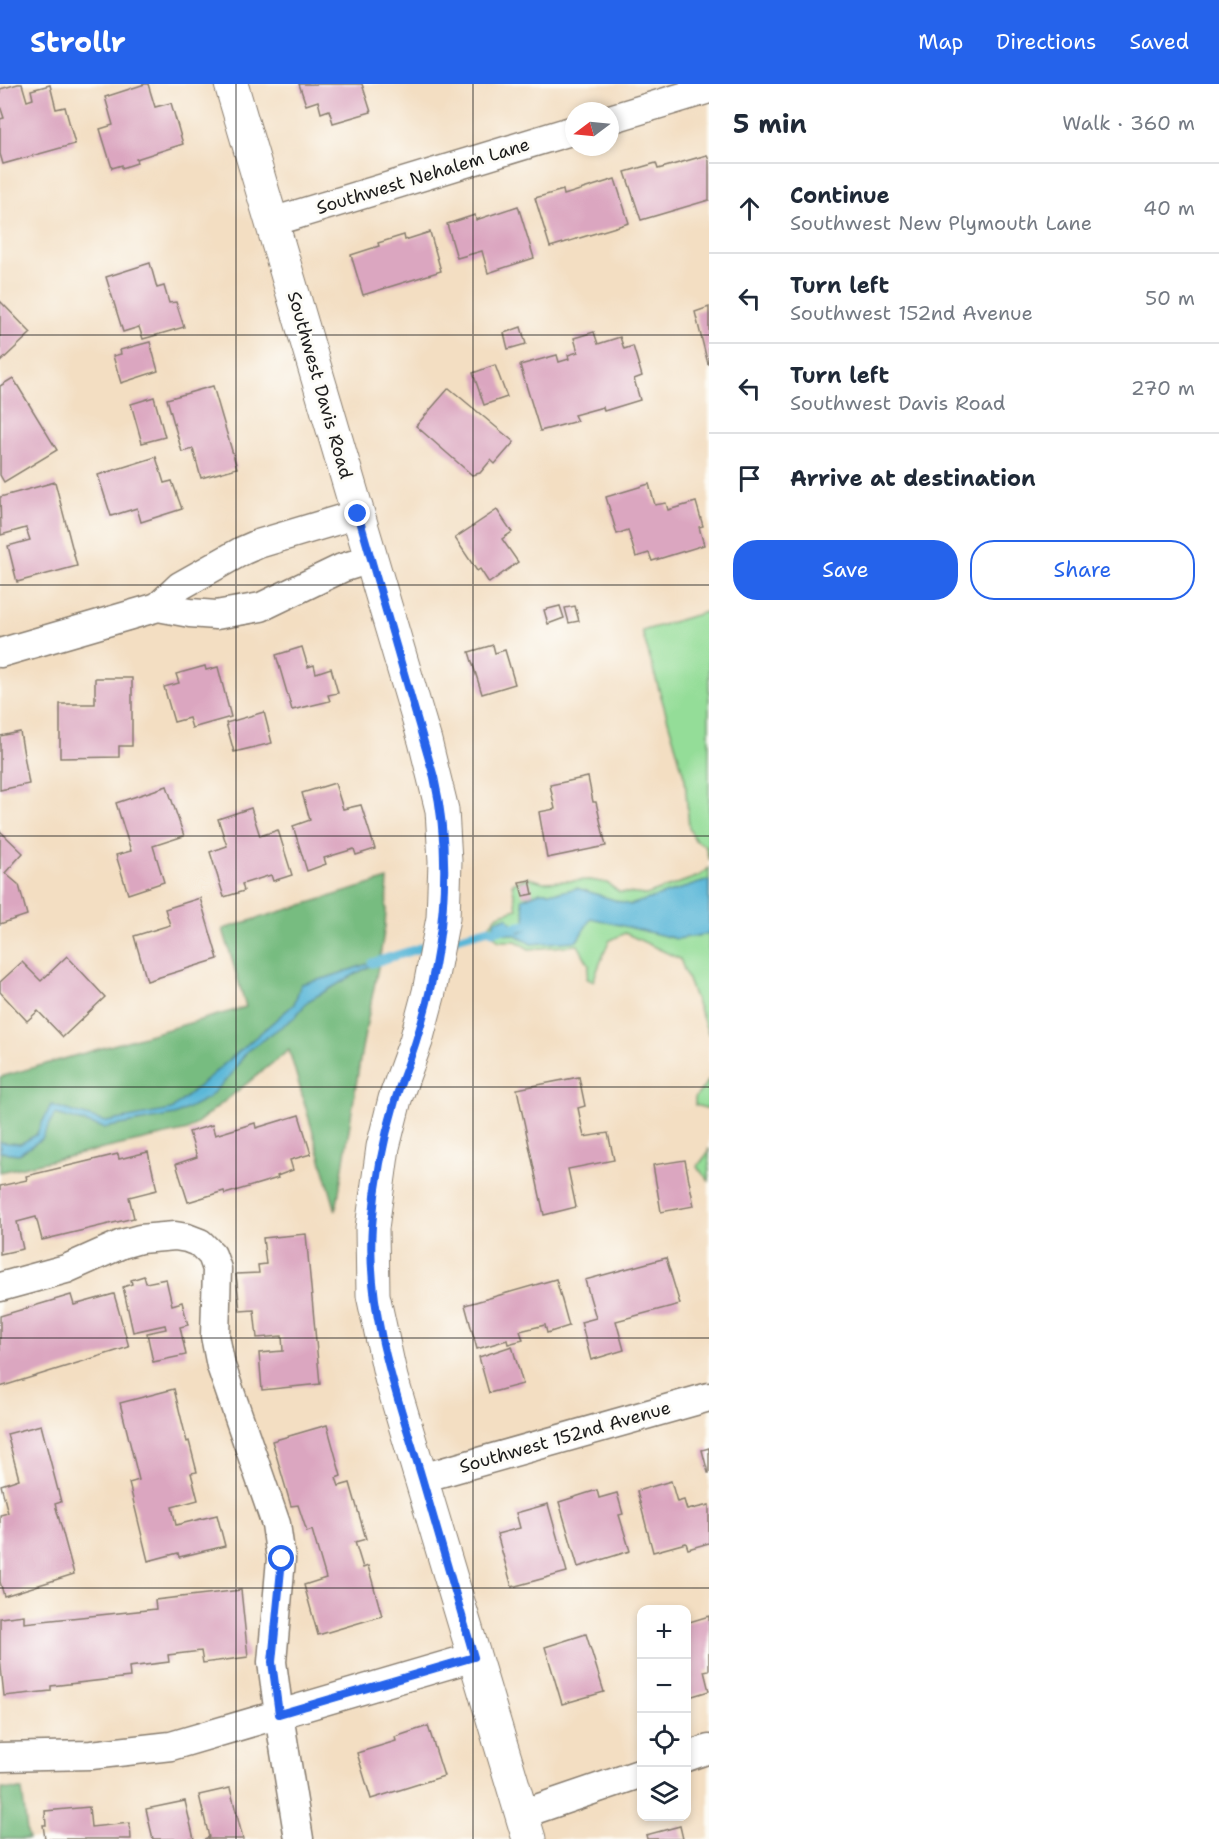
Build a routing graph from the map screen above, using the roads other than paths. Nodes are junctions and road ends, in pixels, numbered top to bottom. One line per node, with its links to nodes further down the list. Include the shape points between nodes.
1 (231, 84): 5 (street, Southwest Davis Road)
2 (709, 88): 3 (street)
3 (619, 116)
4 (565, 133): 5 (street, Southwest Nehalem Lane)
5 (272, 222): 6 (street, Southwest Davis Road)
6 (358, 514): 7 (street, Southwest Davis Road); 8 (street, via 242,551 180,586)
7 (371, 559): 8 (street, via 342,568 261,607 216,615); 12 (street, Southwest Davis Road, via 442,810 445,861 443,918 429,992 383,1147 372,1228 373,1295 379,1328)
8 (158, 607): 9 (street)
9 (0, 653)
10 (0, 1287): 14 (street, via 66,1269 140,1239 187,1238 212,1255 217,1269 215,1336 221,1366 276,1524 282,1559 272,1662)
11 (709, 1397): 12 (street, Southwest 152nd Avenue)
12 (422, 1478): 13 (street, Southwest Davis Road)
13 (474, 1657): 14 (street); 19 (street, Southwest Davis Road)
14 (279, 1714): 17 (street, via 171,1746 91,1755); 20 (street)
15 (709, 1749): 16 (street)
16 (691, 1756)
17 (0, 1757)
18 (637, 1775): 19 (street)
19 (526, 1827)
20 (299, 1839)

